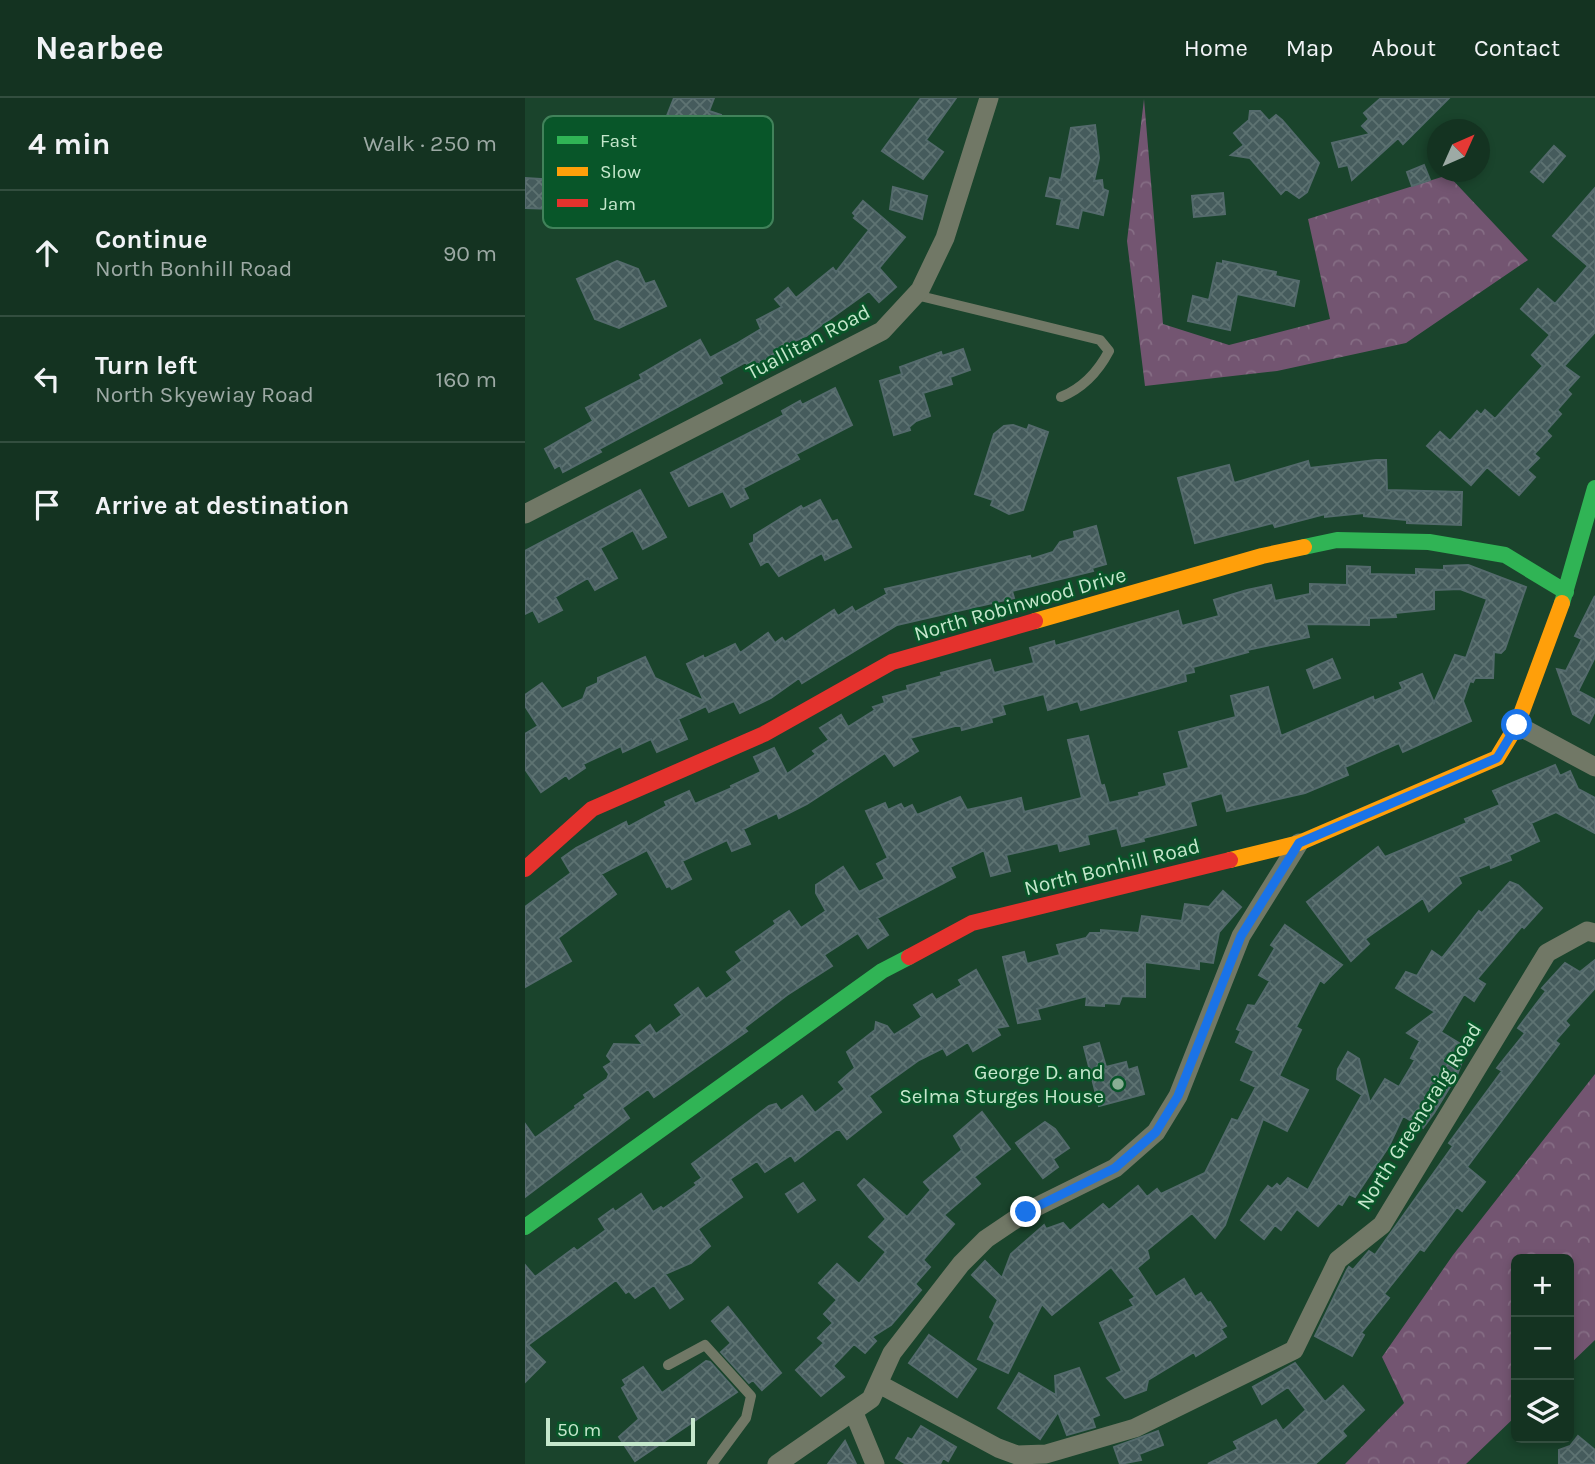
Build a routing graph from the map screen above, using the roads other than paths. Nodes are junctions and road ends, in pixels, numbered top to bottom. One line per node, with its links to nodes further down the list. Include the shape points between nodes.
1 (989, 98): 2 (street, Tuallitan Road, via 945,238)
2 (916, 294): 3 (lane, via 1100,340 1109,351 1103,363 1075,392); 5 (street, Tuallitan Road, via 882,331)
3 (1061, 397)
4 (1595, 488): 6 (street, North Bonhill Road)
5 (525, 513)
6 (1566, 592): 7 (street, North Bonhill Road); 10 (street, North Robinwood Drive, via 1505,555 1429,542 1337,540 1262,556 893,662 764,734 592,808)
7 (1517, 725): 8 (street); 9 (street, North Bonhill Road, via 1497,758)
8 (1595, 767)
9 (1299, 843): 12 (street, North Bonhill Road, via 972,923 882,971); 14 (street, via 1241,936 1178,1096 1156,1132 1115,1168 1026,1212 986,1239 892,1353)
10 (525, 869)
11 (1595, 933): 14 (street, North Greencraig Road, via 1587,931 1547,953 1382,1224 1338,1260 1294,1350 1135,1428 1046,1454 1017,1455 998,1448)
12 (525, 1227)
13 (668, 1365): 16 (lane, via 705,1345 751,1396 746,1418)
14 (879, 1384): 15 (street, via 871,1399)
15 (854, 1413): 17 (street); 18 (street)
16 (712, 1464)
17 (777, 1464)
18 (875, 1464)

